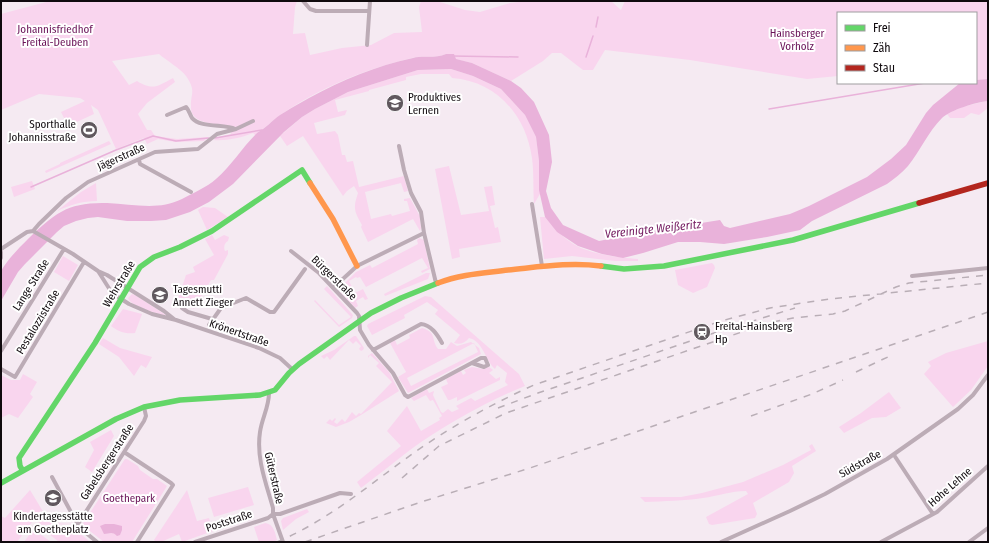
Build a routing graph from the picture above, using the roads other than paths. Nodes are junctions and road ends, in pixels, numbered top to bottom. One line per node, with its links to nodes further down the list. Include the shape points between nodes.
1 (303, 1): 3 (street, via 310,9 316,11)
2 (370, 1): 3 (street)
3 (369, 11): 4 (street)
4 (367, 45)
5 (167, 115): 7 (street, via 186,107 193,119 206,125)
6 (253, 121): 7 (street, Jägerstraße)
7 (236, 129): 9 (street, Jägerstraße, via 217,134 198,149 155,152)
8 (399, 146): 14 (street, via 411,193 421,212)
9 (139, 160): 11 (street, via 140,164); 13 (street, Jägerstraße, via 88,182 66,198)
10 (988, 183): 21 (main road, via 793,240 664,266 624,269 582,264)
11 (191, 192)
12 (532, 204): 21 (street)
13 (34, 232): 15 (street, Krönertstraße); 16 (street, Jägerstraße, via 27,232)
14 (424, 234): 20 (street); 26 (street)
15 (64, 249): 19 (street, Krönertstraße); 35 (street, Lange Straße)
16 (1, 251): 18 (street)
17 (291, 251): 28 (street, Bürgerstraße)
18 (1, 258)
19 (84, 262): 24 (street, Krönertstraße); 37 (street, Pestalozzistraße, via 15,377)
20 (357, 266): 27 (main road, Wehrstraße, via 334,219 302,170 284,180 223,225 150,258 140,267); 28 (street)
21 (542, 266): 26 (main road, via 472,274)
22 (988, 268): 25 (street)
23 (305, 269): 30 (street, via 274,312 246,298 220,308 211,323)
24 (98, 271): 27 (street, Krönertstraße); 29 (street, Krönertstraße, via 112,293)
25 (912, 276)
26 (436, 283): 32 (main road)
27 (128, 288): 29 (main road, Wehrstraße); 31 (street, Krönertstraße)
28 (334, 288): 32 (street, Bürgerstraße, via 357,313)
29 (122, 299): 31 (street, Krönertstraße, via 152,314); 45 (main road, Wehrstraße, via 19,458)
30 (182, 308)
31 (176, 320): 38 (street, Krönertstraße, via 261,349 280,358)
32 (359, 321): 34 (street, Bürgerstraße, via 360,330); 38 (main road)
33 (442, 343): 34 (street, via 437,334 428,326 421,324)
34 (373, 350): 36 (street, Bürgerstraße, via 393,373 408,397)
35 (1, 351)
36 (472, 363)
37 (1, 369)
38 (292, 370): 40 (main road, via 276,390)
39 (987, 378): 43 (street, Südstraße, via 958,409)
40 (269, 393): 41 (main road, via 180,400); 49 (street, Güterstraße, via 258,450)
41 (144, 407): 42 (street, Gabelsbergerstraße, via 145,420); 45 (main road, via 116,419)
42 (124, 452): 52 (street, Gabelsbergerstraße); 56 (street, via 173,485)
43 (894, 455): 50 (street); 54 (street, Südstraße, via 825,494)
44 (988, 466): 50 (street, Hohe Lehne)
45 (23, 471): 47 (main road)
46 (52, 477): 52 (street)
47 (1, 483)
48 (351, 494): 49 (street, via 340,493 280,514)
49 (273, 514): 51 (street, Güterstraße); 58 (street)
50 (933, 514): 61 (street, Hohe Lehne)
51 (268, 518): 57 (street, Poststraße)
52 (78, 524): 55 (street)
53 (988, 528): 62 (street)
54 (732, 537): 59 (street, Südstraße); 60 (street)
55 (98, 542)
56 (137, 542)
57 (195, 542)
58 (283, 542)
59 (722, 542)
60 (736, 542)
61 (881, 542)
62 (969, 542)

